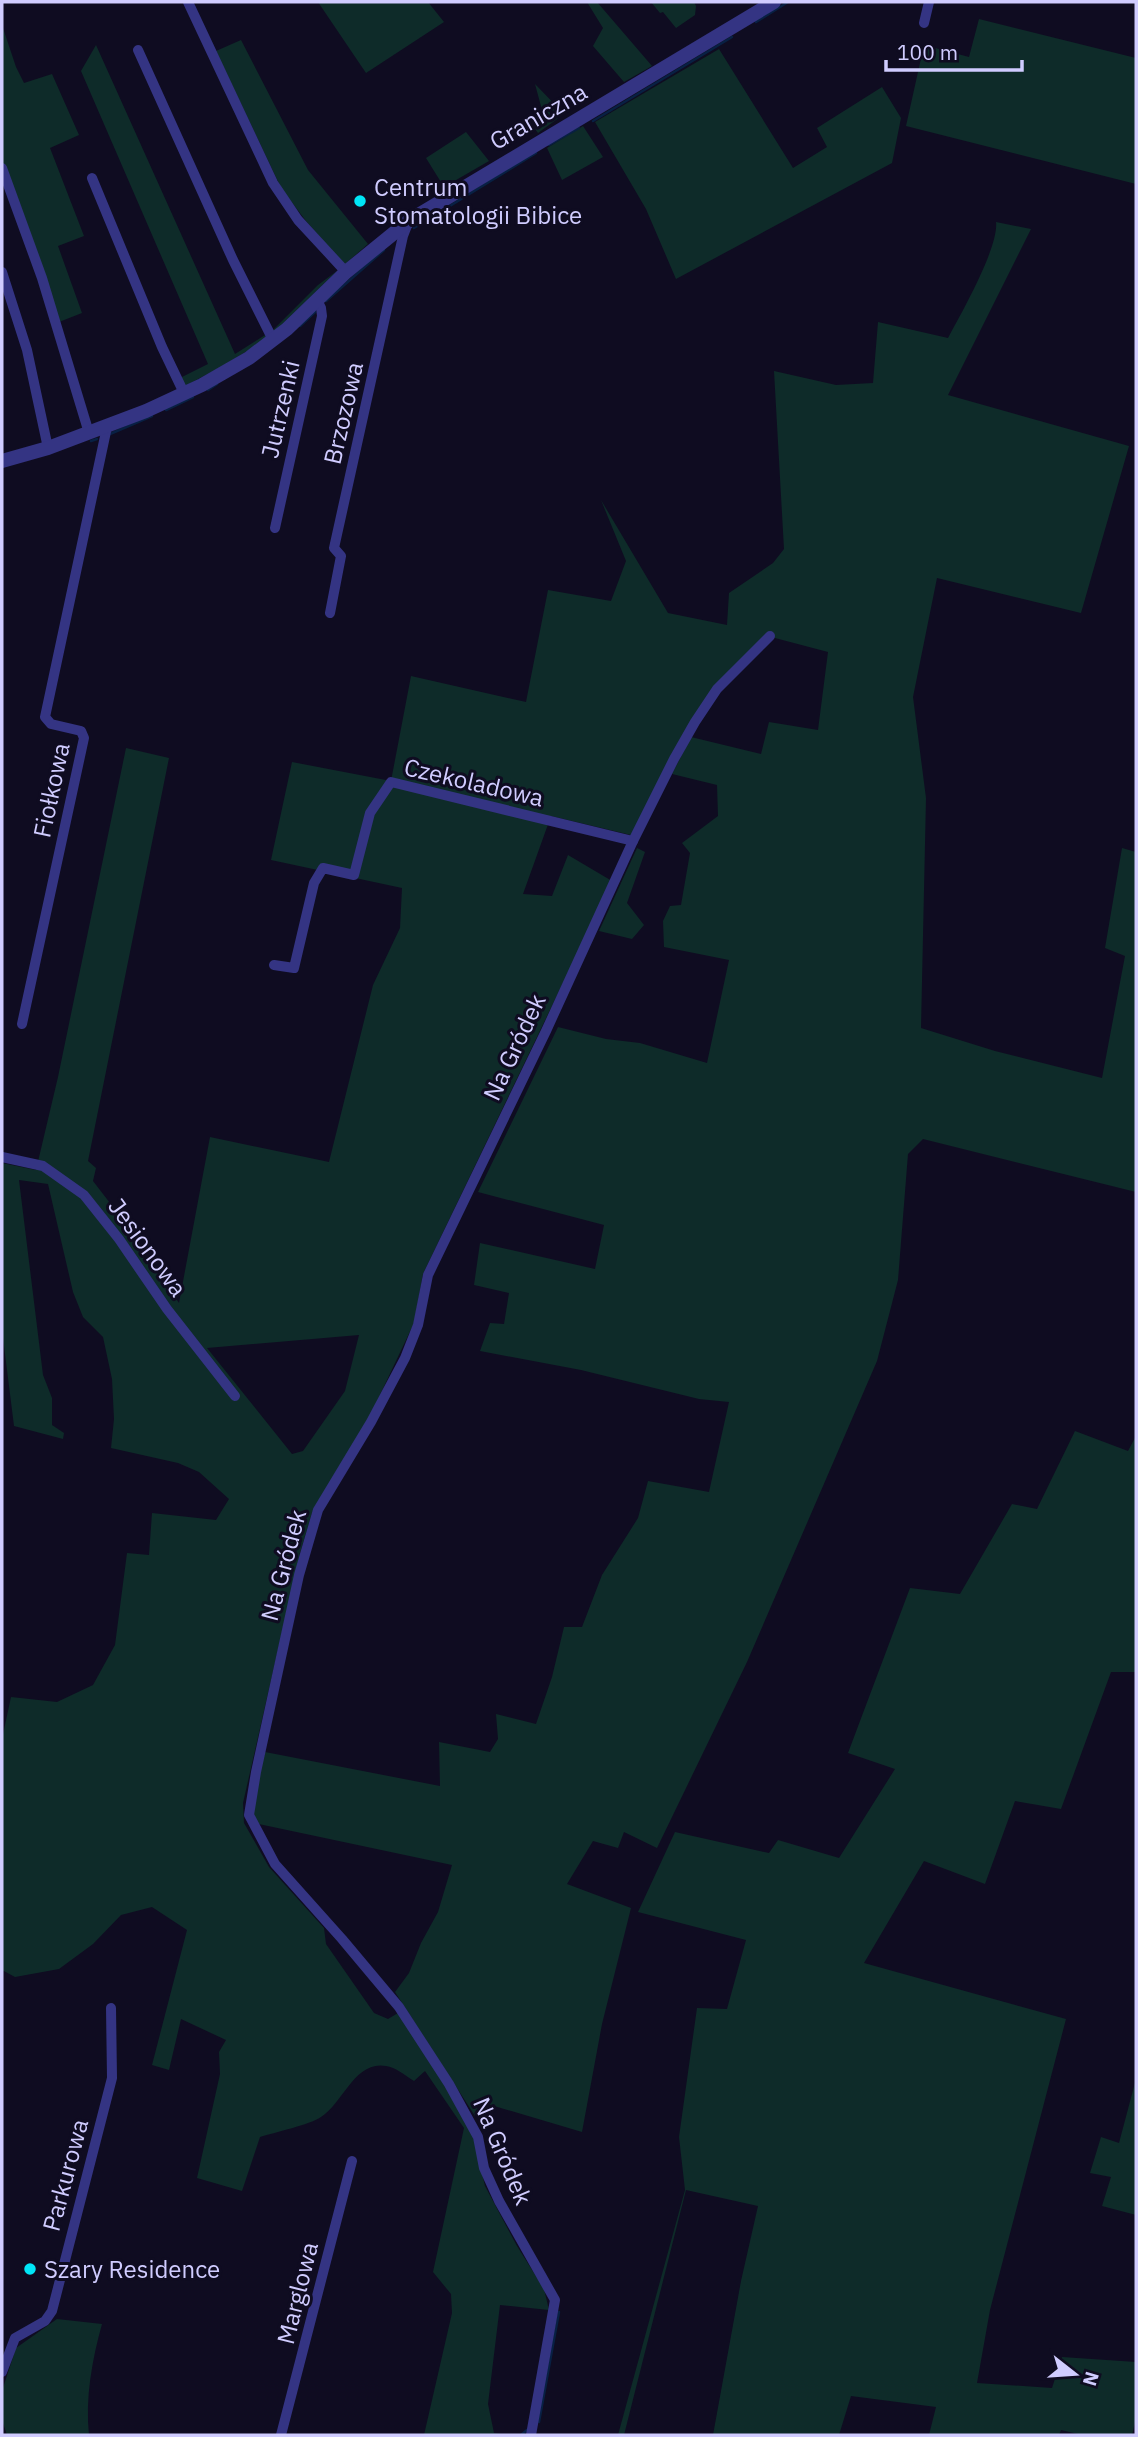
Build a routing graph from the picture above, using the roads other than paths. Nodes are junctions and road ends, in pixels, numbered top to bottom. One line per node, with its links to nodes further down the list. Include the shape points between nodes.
1 (188, 2): 10 (street, via 273,183)
2 (774, 2): 8 (street, Graniczna)
3 (929, 2): 4 (street)
4 (924, 23)
5 (138, 50): 12 (street)
6 (2, 168): 15 (street, via 42,278)
7 (92, 178): 13 (street)
8 (410, 220): 10 (street, Graniczna); 19 (street, Brzozowa, via 334,548 341,556)
9 (2, 272): 16 (street, via 27,349)
10 (346, 272): 11 (street, Graniczna)
11 (317, 300): 12 (street, Graniczna); 18 (street, Jutrzenki, via 322,316)
12 (273, 340): 13 (street, Graniczna, via 250,358)
13 (184, 393): 14 (street, Graniczna)
14 (107, 427): 15 (street, Graniczna); 23 (street, Fiołkowa, via 45,717 51,724 81,731 84,738)
15 (89, 433): 16 (street, Graniczna)
16 (48, 448): 17 (street, Graniczna)
17 (2, 461)
18 (275, 528)
19 (330, 613)
20 (770, 636): 21 (street, Na Gródek, via 718,689 695,722)
21 (633, 841): 22 (street, Czekoladowa, via 391,782 370,813 354,875 323,868 314,883 294,968); 30 (street, Na Gródek, via 428,1275 418,1325 405,1358 312,1524 249,1815 275,1864 399,2007 449,2084 478,2137 484,2168 499,2201 555,2300)
22 (274, 965)
23 (22, 1024)
24 (2, 1157): 25 (street, Jesionowa, via 43,1166 85,1195)
25 (235, 1396)
26 (111, 2008): 28 (street, Parkurowa, via 112,2078 52,2312 15,2338)
27 (352, 2161): 29 (street, Marglowa)
28 (2, 2372)
29 (281, 2435)
30 (531, 2435)

